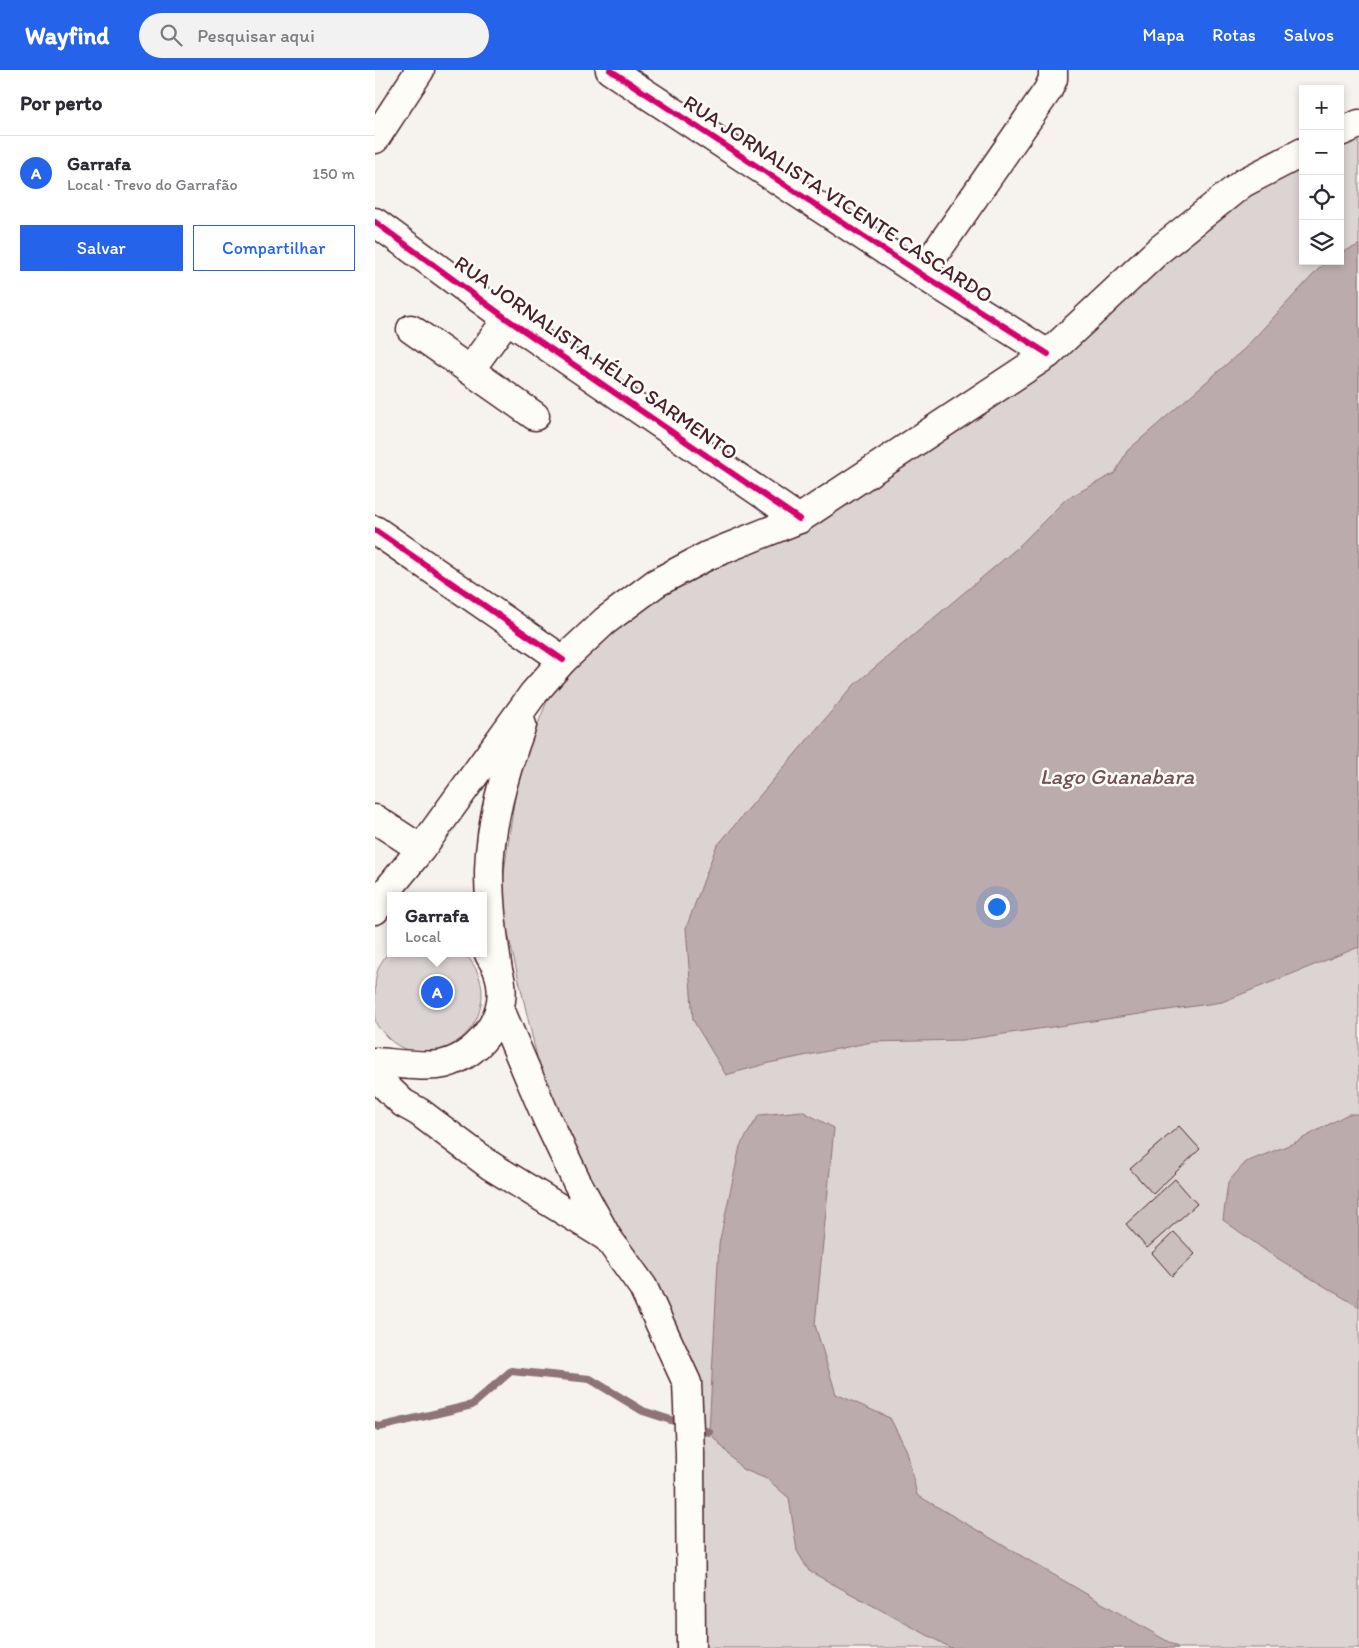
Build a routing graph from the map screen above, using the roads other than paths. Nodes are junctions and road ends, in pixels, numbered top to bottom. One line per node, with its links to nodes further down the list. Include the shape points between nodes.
1 (420, 70): 6 (main road)
2 (611, 70): 9 (main road, RUA JORNALISTA VICENTE CASCARDO)
3 (1053, 70): 9 (main road, via 1048,90)
4 (1359, 124): 5 (main road)
5 (1344, 130)
6 (375, 139)
7 (1299, 154): 12 (main road, via 1243,183 1159,250)
8 (375, 222): 10 (main road, RUA JORNALISTA HÉLIO SARMENTO)
9 (921, 274): 12 (main road, RUA JORNALISTA VICENTE CASCARDO)
10 (507, 318): 13 (main road); 15 (main road, RUA JORNALISTA HÉLIO SARMENTO)
11 (411, 329): 13 (main road)
12 (1048, 354): 15 (main road)
13 (470, 370): 14 (main road)
14 (535, 416)
15 (799, 519): 17 (main road, via 707,556 655,583)
16 (375, 530): 17 (main road)
17 (563, 660): 18 (main road)
18 (533, 694): 20 (main road); 23 (main road, via 509,759 495,815 489,870)
19 (375, 819): 20 (main road)
20 (421, 849): 21 (main road)
21 (375, 910)
22 (487, 951): 23 (main road)
23 (498, 971): 24 (main road, via 502,990)
24 (500, 1009): 25 (main road, via 489,1034 469,1053 444,1064); 27 (main road, via 547,1119)
25 (375, 1062)
26 (375, 1073): 27 (main road, via 403,1103 491,1166)
27 (607, 1237): 28 (main road, via 643,1287 687,1383)
28 (691, 1648)

